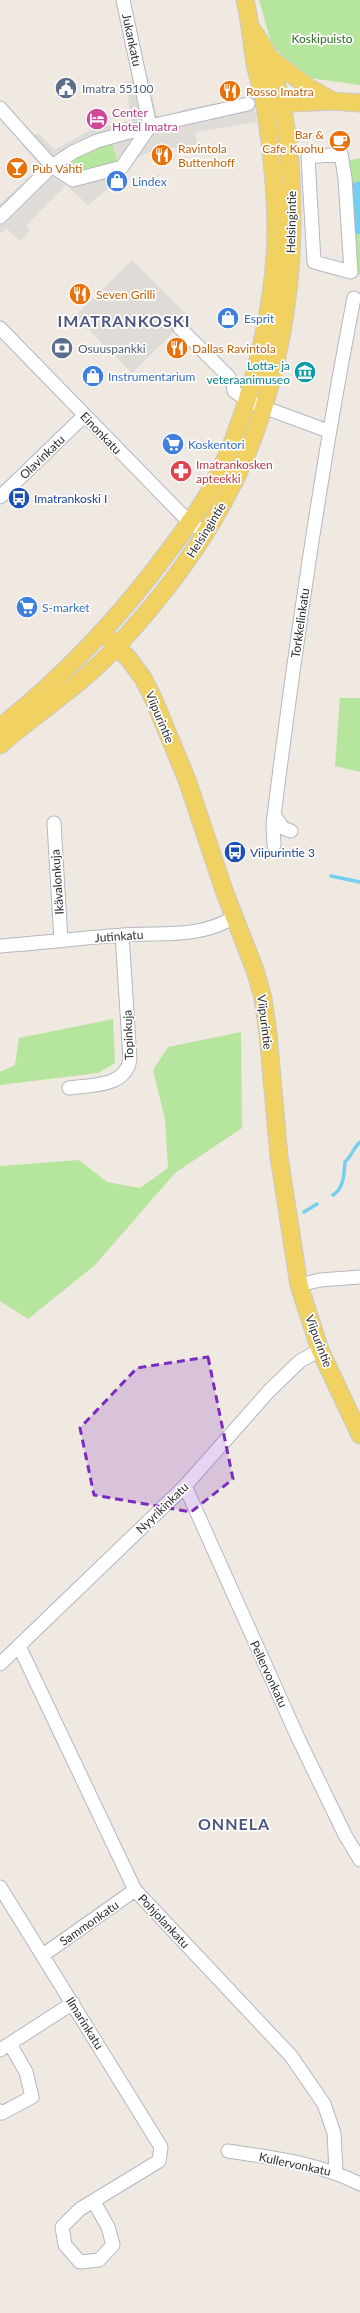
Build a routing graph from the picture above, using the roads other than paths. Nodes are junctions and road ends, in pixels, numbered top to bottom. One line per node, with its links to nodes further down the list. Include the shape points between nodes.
1 (123, 0): 10 (street, Jukankatu)
2 (245, 0): 3 (main road)
3 (252, 29): 4 (main road); 8 (main road, Helsingintie)
4 (270, 58): 5 (main road, via 308,87); 6 (main road, Helsingintie)
5 (333, 101): 6 (main road); 7 (main road)
6 (282, 103): 8 (main road); 18 (main road, Helsingintie, via 291,171 291,260 279,341)
7 (360, 103)
8 (256, 104): 10 (street); 17 (main road, Helsingintie, via 273,171 276,235 268,310)
9 (0, 108): 11 (street)
10 (150, 126): 11 (street, via 97,141 73,152); 11 (street, via 122,167 73,180)
11 (52, 166): 12 (street)
12 (0, 217)
13 (314, 262): 13 (street, via 352,272 341,154 308,157)
14 (354, 298): 20 (street, Torkkelinkatu)
15 (179, 327): 17 (street, via 228,376 233,383 234,391)
16 (0, 328): 19 (street, Einonkatu)
17 (247, 400): 18 (street); 22 (main road, Helsingintie, via 211,488)
18 (263, 407): 20 (street); 23 (main road, Helsingintie, via 243,464)
19 (84, 416): 21 (street, Olavinkatu); 22 (street, Einonkatu)
20 (328, 431): 28 (street, Torkkelinkatu)
21 (0, 497)
22 (190, 523): 23 (street, Einonkatu); 24 (main road, Helsingintie, via 139,591)
23 (206, 533): 25 (main road, Helsingintie)
24 (103, 633): 25 (main road, Viipurintie); 26 (main road, Helsingintie, via 63,673)
25 (117, 647): 27 (main road, Helsingintie, via 76,686); 32 (main road, Viipurintie, via 143,678 154,700 187,780)
26 (0, 727)
27 (0, 745)
28 (274, 815): 30 (street, via 283,828); 31 (street, Torkkelinkatu)
29 (54, 823): 34 (street, Ikävalonkuja)
30 (291, 831)
31 (274, 845)
32 (235, 916): 33 (street, Jutinkatu, via 216,927 186,933); 38 (main road, Viipurintie, via 263,998 279,1157)
33 (122, 935): 34 (street, Jutinkatu); 36 (street, Topinkuja, via 129,1069 124,1076 114,1082)
34 (61, 941): 35 (street, Jutinkatu)
35 (0, 946)
36 (69, 1088)
37 (360, 1277): 38 (street, via 320,1280)
38 (299, 1285): 39 (main road, Viipurintie)
39 (320, 1350): 40 (main road, Viipurintie); 41 (street, Nyyrikinkatu, via 300,1361 269,1391)
40 (360, 1435)
41 (185, 1486): 42 (street, Nyyrikinkatu); 44 (street, Pellervonkatu, via 299,1740 345,1835)
42 (19, 1646): 43 (street, Nyyrikinkatu); 46 (street, Pohjolankatu)
43 (0, 1664)
44 (360, 1860)
45 (0, 1887): 47 (street, Ilmarinkatu)
46 (135, 1890): 47 (street, Sammonkatu); 52 (street, Pohjolankatu, via 291,2056 324,2104 334,2134)
47 (43, 1955): 48 (street, Ilmarinkatu)
48 (73, 2003): 49 (street); 54 (street, Ilmarinkatu, via 161,2147 159,2161)
49 (5, 2047): 50 (street, via 26,2072 32,2097 2,2113)
50 (0, 2111)
51 (228, 2151): 52 (street, Kullervonkatu, via 287,2160)
52 (336, 2172): 53 (street, Kullervonkatu)
53 (360, 2184)
54 (94, 2202): 54 (street, via 80,2209 62,2227 65,2245 80,2262 99,2260 113,2245 108,2227)

